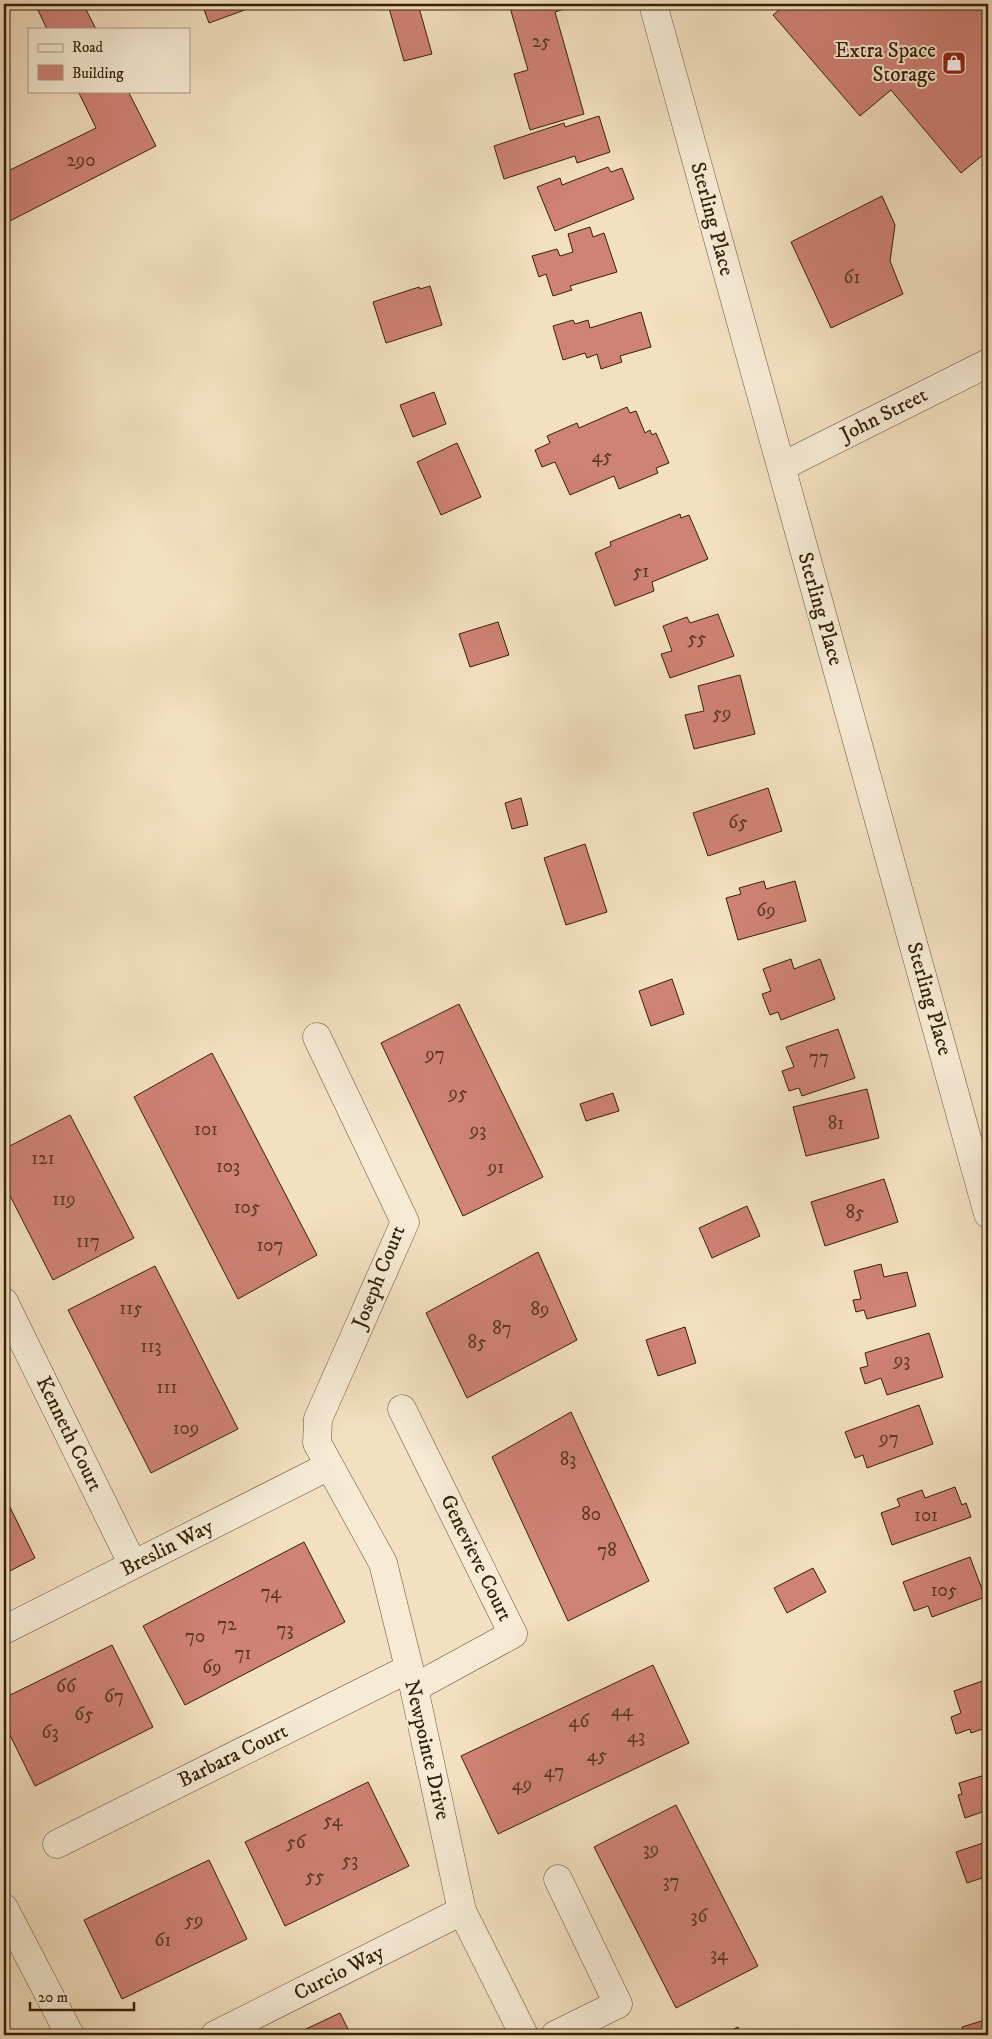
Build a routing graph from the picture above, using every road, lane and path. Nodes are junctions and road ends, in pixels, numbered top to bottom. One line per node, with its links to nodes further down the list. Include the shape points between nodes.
1 (653, 4): 3 (street, Sterling Place)
2 (988, 363): 3 (street, John Street)
3 (780, 467): 5 (street, Sterling Place)
4 (317, 1037): 8 (street, Joseph Court, via 405,1222 318,1419 317,1442)
5 (988, 1214)
6 (4, 1302): 9 (street, Kenneth Court)
7 (402, 1409): 11 (street, Genevieve Court, via 513,1634)
8 (329, 1466): 9 (street, Breslin Way); 11 (street, Newpointe Drive, via 383,1563)
9 (133, 1565): 10 (street, Breslin Way)
10 (4, 1630)
11 (411, 1678): 12 (street, Barbara Court); 15 (street, Newpointe Drive)
12 (57, 1844)
13 (558, 1879): 19 (street, via 618,2004)
14 (4, 1908): 16 (street)
15 (462, 1912): 17 (street, Curcio Way); 18 (street, Newpointe Drive)
16 (70, 2035)
17 (216, 2035)
18 (524, 2035)
19 (555, 2035)

